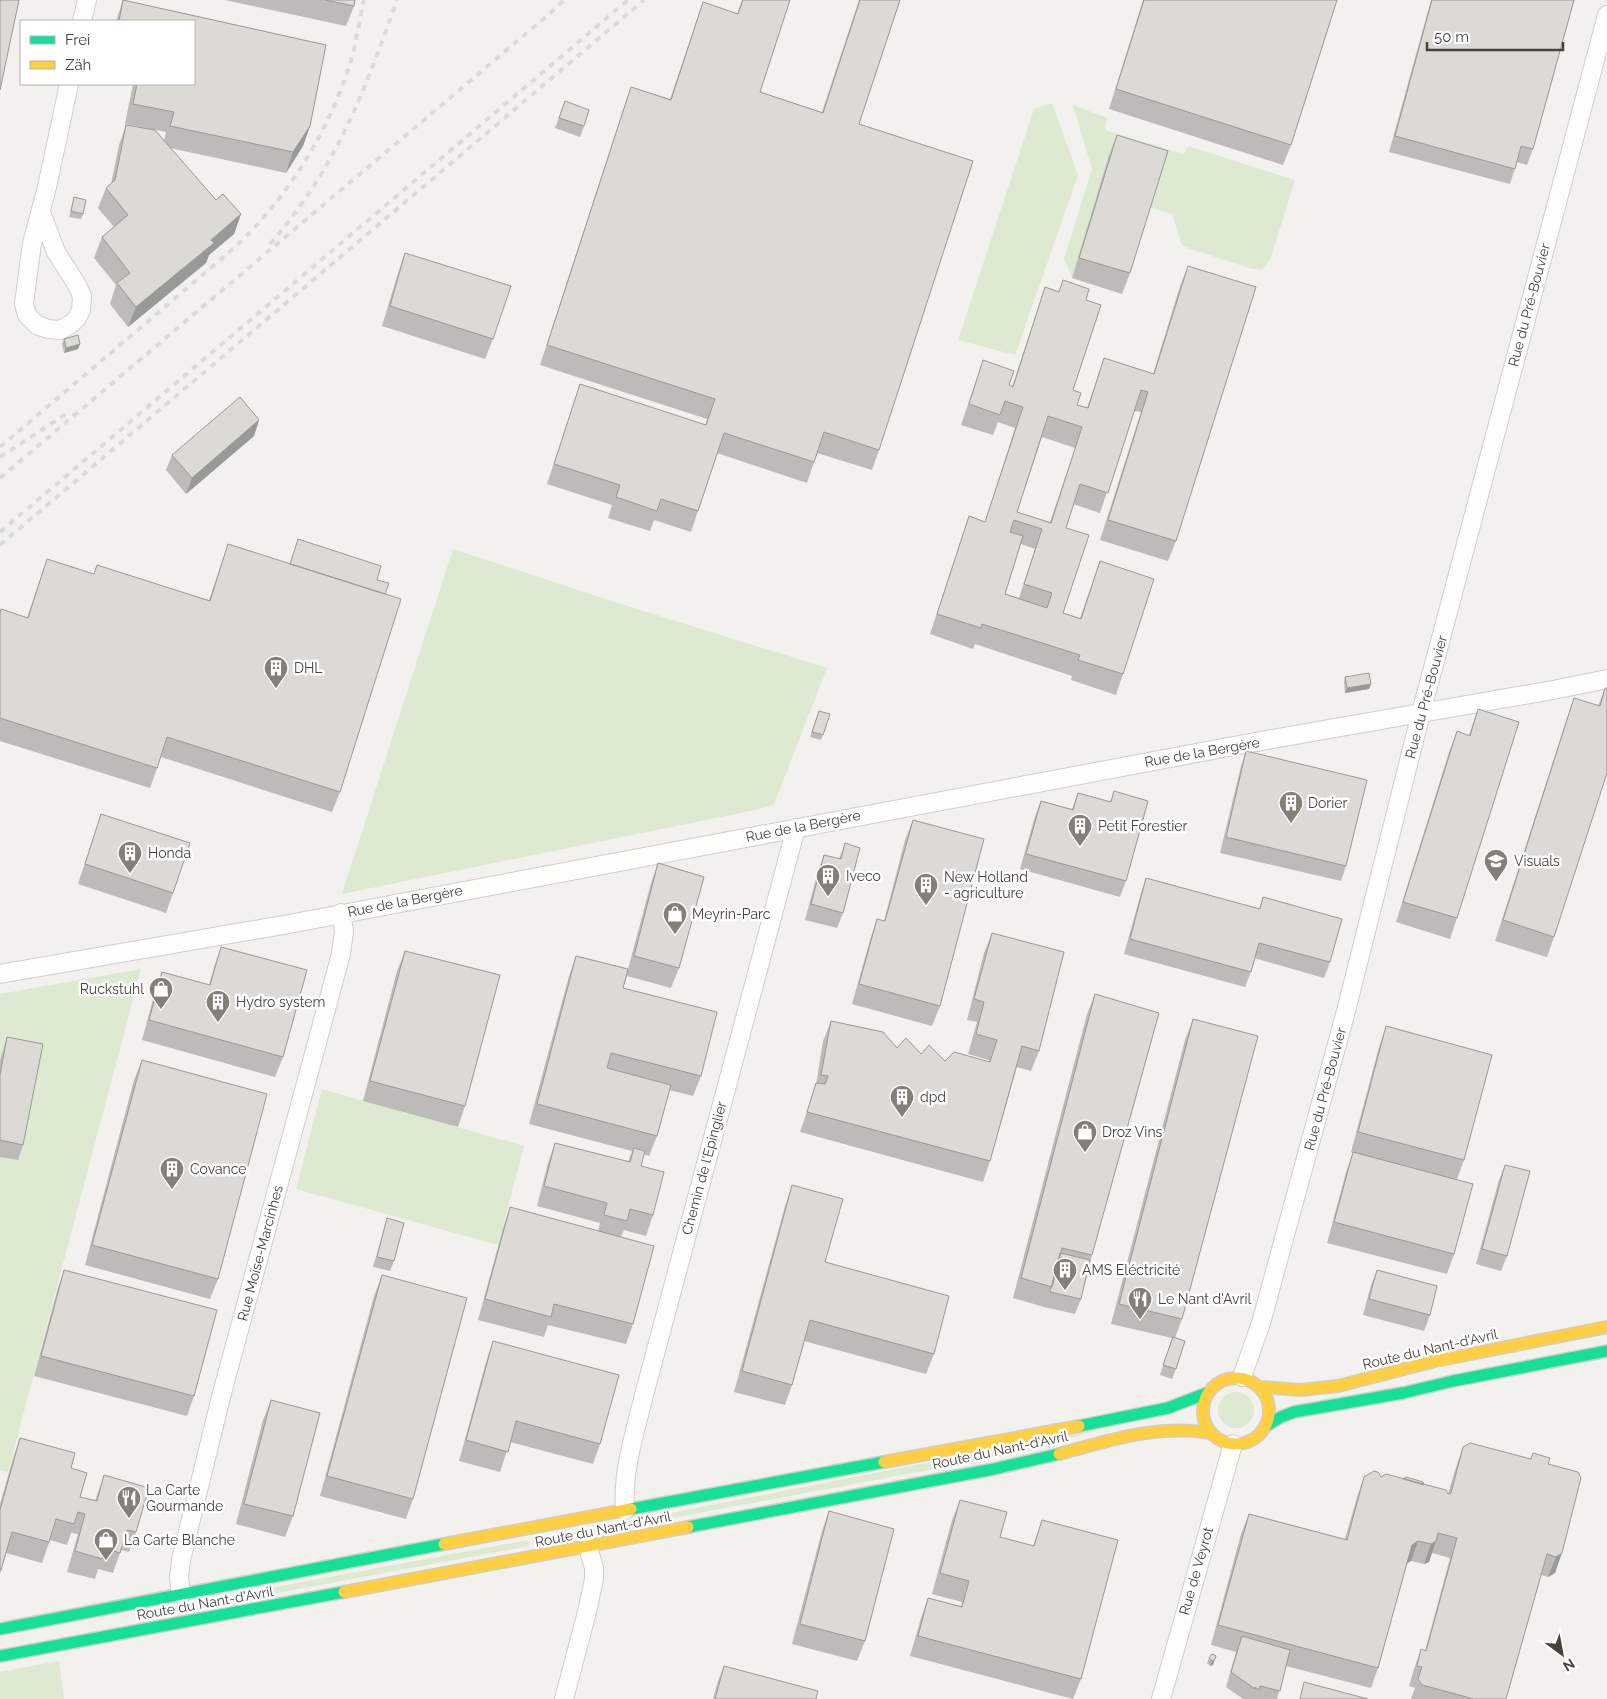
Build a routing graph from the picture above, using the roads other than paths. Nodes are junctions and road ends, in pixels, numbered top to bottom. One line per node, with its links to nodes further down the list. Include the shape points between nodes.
1 (87, 0): 3 (street)
2 (1607, 15): 7 (street, Rue du Pré-Bouvier)
3 (82, 20)
4 (69, 85): 5 (street)
5 (41, 212): 5 (street, via 32,243 24,304 37,325 60,330 76,318 81,310 82,296 56,252)
6 (1607, 679): 7 (street, Rue de la Bergère)
7 (1421, 713): 8 (street, Rue de la Bergère); 13 (street, Rue du Pré-Bouvier, via 1346,1011 1262,1323)
8 (796, 828): 9 (street, Rue de la Bergère); 19 (street, Chemin de l'Epinglier, via 644,1395 625,1478)
9 (341, 913): 10 (street, Rue de la Bergère); 21 (street, Rue Moïse-Marcinhes, via 344,931 341,954 181,1560)
10 (0, 974)
11 (1607, 1327): 14 (main road, Route du Nant-d'Avril, via 1434,1362 1338,1386 1301,1390)
12 (1607, 1351): 16 (main road, via 1294,1412)
13 (1242, 1378): 14 (main road); 15 (main road, via 1226,1378)
14 (1260, 1387): 16 (main road, via 1270,1409)
15 (1207, 1393): 17 (main road, via 1203,1416); 19 (main road, Route du Nant-d'Avril, via 1177,1406 1099,1422)
16 (1266, 1426): 18 (main road, via 1251,1441)
17 (1211, 1433): 18 (main road); 20 (main road, Route du Nant-d'Avril, via 1181,1429 1134,1435 1034,1461)
18 (1233, 1444): 25 (street, Rue de Veyrot)
19 (625, 1510): 21 (main road, Route du Nant-d'Avril)
20 (588, 1547): 23 (main road, Route du Nant-d'Avril); 24 (street, via 594,1579)
21 (181, 1594): 22 (main road, Route du Nant-d'Avril)
22 (0, 1629)
23 (0, 1656)
24 (564, 1699)
25 (1161, 1699)

